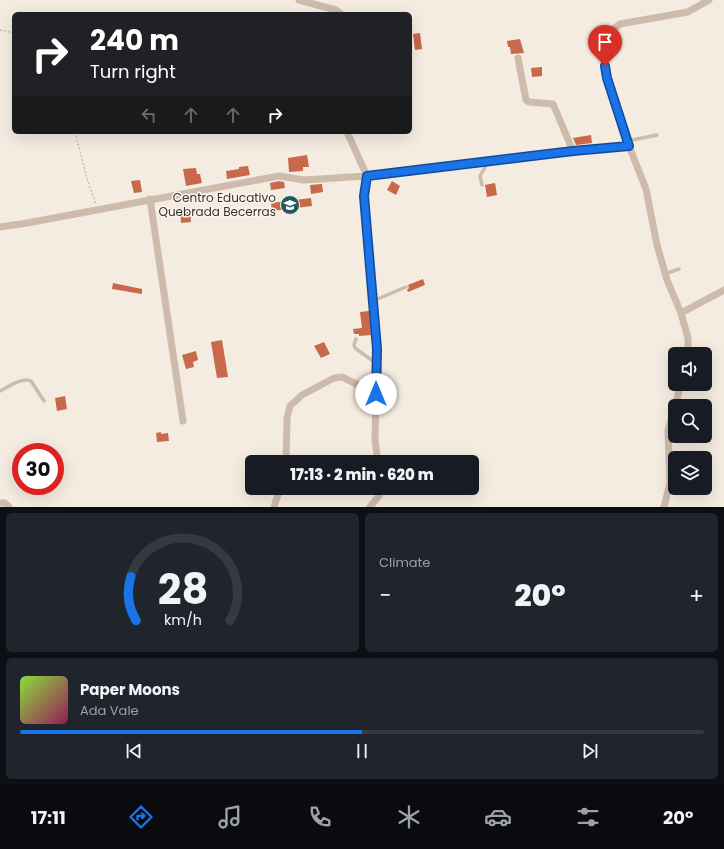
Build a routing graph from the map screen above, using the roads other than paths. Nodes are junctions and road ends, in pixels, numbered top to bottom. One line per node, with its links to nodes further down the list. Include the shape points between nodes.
1 (299, 0): 3 (street)
2 (709, 0): 7 (street, via 688,12 620,24 610,32 603,54 607,78)
3 (338, 12)
4 (518, 58): 8 (street, via 526,100 553,104)
5 (348, 134): 10 (street)
6 (657, 135): 7 (lane)
7 (628, 143): 8 (street); 15 (street, via 646,189 657,245)
8 (573, 151): 9 (street)
9 (488, 161): 10 (street); 11 (lane, via 480,176)
10 (367, 176): 12 (street, via 304,180 278,176); 18 (street, via 365,204)
11 (482, 185)
12 (150, 199): 13 (street); 27 (street)
13 (0, 227)
14 (679, 269): 15 (lane)
15 (666, 274): 19 (street)
16 (406, 287): 18 (lane)
17 (724, 290): 19 (street)
18 (373, 301): 22 (street)
19 (681, 314): 21 (street)
20 (356, 339): 22 (lane, via 355,348)
21 (688, 347)
22 (377, 364): 25 (street)
23 (0, 391): 26 (lane, via 28,380)
24 (679, 391): 36 (street, via 668,431 670,483)
25 (376, 394): 28 (street, via 342,377 334,378 302,395 290,406 287,418); 29 (street)
26 (44, 401)
27 (183, 421)
28 (286, 455)
29 (377, 455)
30 (278, 495): 34 (street)
31 (379, 495): 35 (street)
32 (0, 503): 33 (street, via 5,503)
33 (9, 507)
34 (274, 507)
35 (370, 507)
36 (664, 507)

